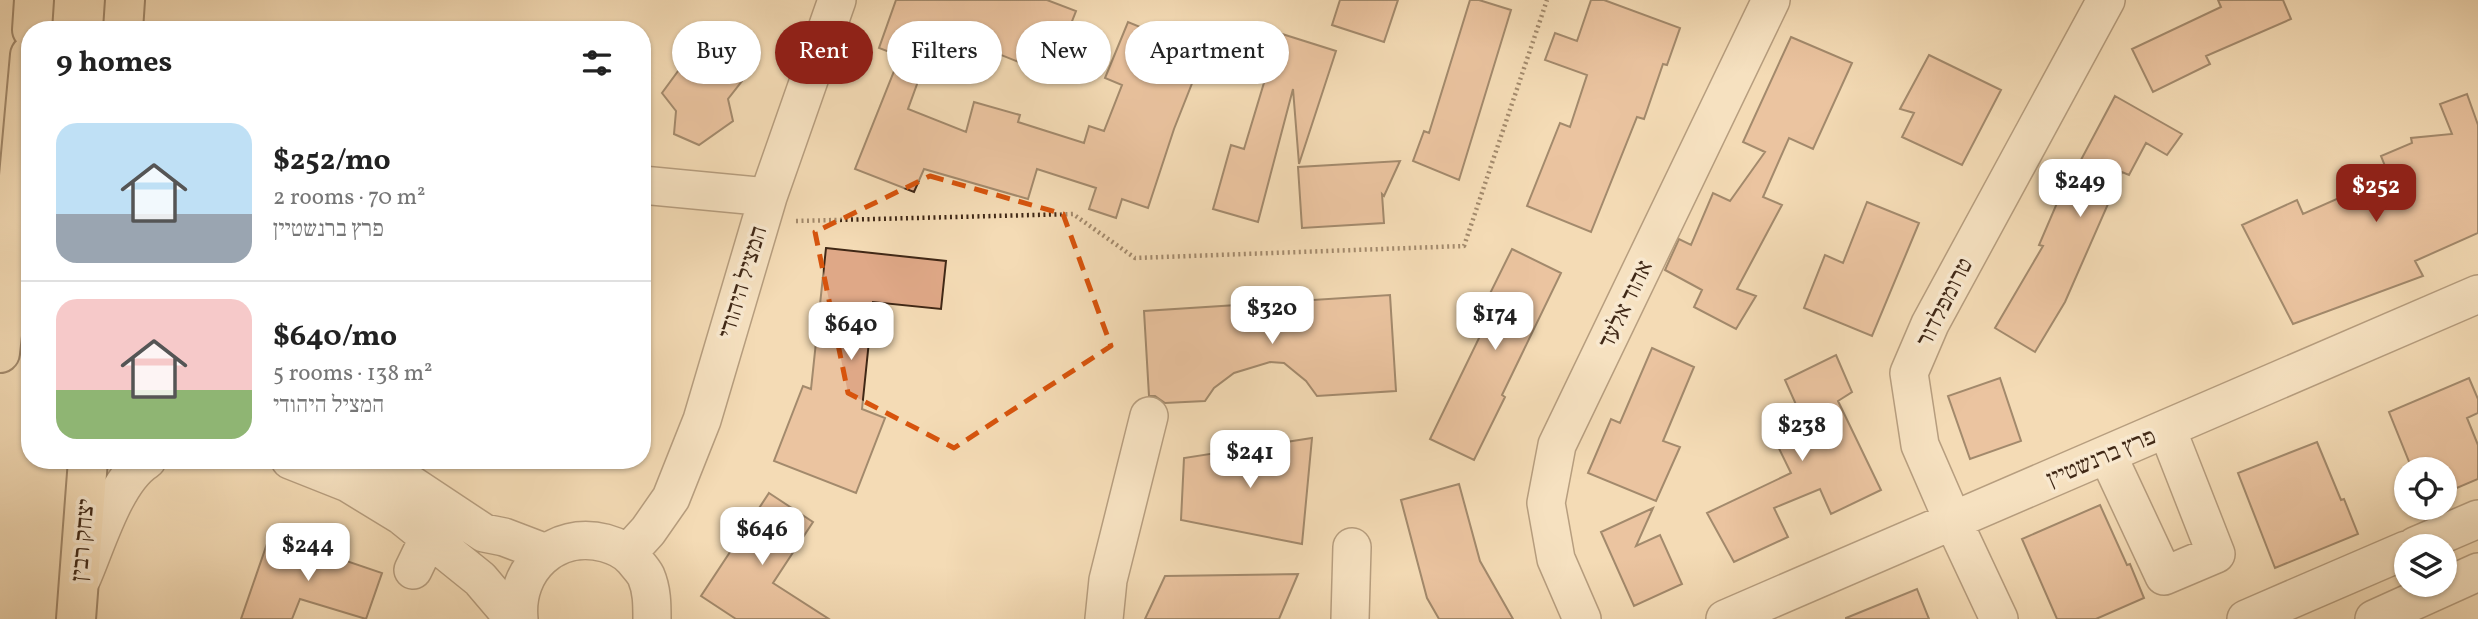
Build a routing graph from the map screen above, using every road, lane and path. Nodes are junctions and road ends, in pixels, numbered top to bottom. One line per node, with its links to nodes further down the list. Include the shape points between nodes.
1 (34, 0): 7 (main road)
2 (125, 0): 8 (main road)
3 (836, 0): 12 (street, המציל היהודי)
4 (1547, 0): 12 (path, via 1464,246 1135,258 1073,214)
5 (1771, 0): 38 (street, אהוד אלעד, via 1557,445 1546,503 1556,559)
6 (2106, 0): 24 (street, טרומפלדור, via 1930,324 1909,373 1920,445)
7 (33, 21)
8 (124, 21)
9 (21, 154): 11 (main road)
10 (651, 187): 12 (street)
11 (17, 198): 13 (street); 15 (main road)
12 (764, 210): 29 (street, המציל היהודי, via 702,420 671,498)
13 (0, 232)
14 (2478, 294): 17 (street, פרץ ברנשטיין)
15 (0, 354)
16 (1149, 416): 36 (street, via 1108,580)
17 (2166, 429): 18 (street, פרץ ברנשטיין); 18 (street, via 2216,554 2164,576)
18 (2107, 454): 24 (street, פרץ ברנשטיין)
19 (87, 469): 33 (main road, יצחק רבין)
20 (137, 469): 33 (street, via 120,490)
21 (313, 469): 26 (street, via 348,483)
22 (383, 469): 28 (street, via 484,533)
23 (2478, 519): 25 (street)
24 (1953, 521): 39 (street, פרץ ברנשטיין); 40 (street, טרומפלדור)
25 (2444, 534)
26 (429, 537): 31 (street); 34 (street, via 480,579)
27 (1352, 547): 37 (street)
28 (547, 553): 29 (street, via 579,540 604,543); 34 (street, via 531,567 522,585)
29 (628, 553): 35 (street, via 645,573 652,594)
30 (2394, 555): 41 (street)
31 (413, 570)
32 (2478, 572): 42 (street)
33 (77, 604)
34 (516, 619)
35 (652, 619)
36 (1104, 619)
37 (1350, 619)
38 (1582, 619)
39 (1725, 619)
40 (1999, 619)
41 (2246, 619)
42 (2374, 619)

